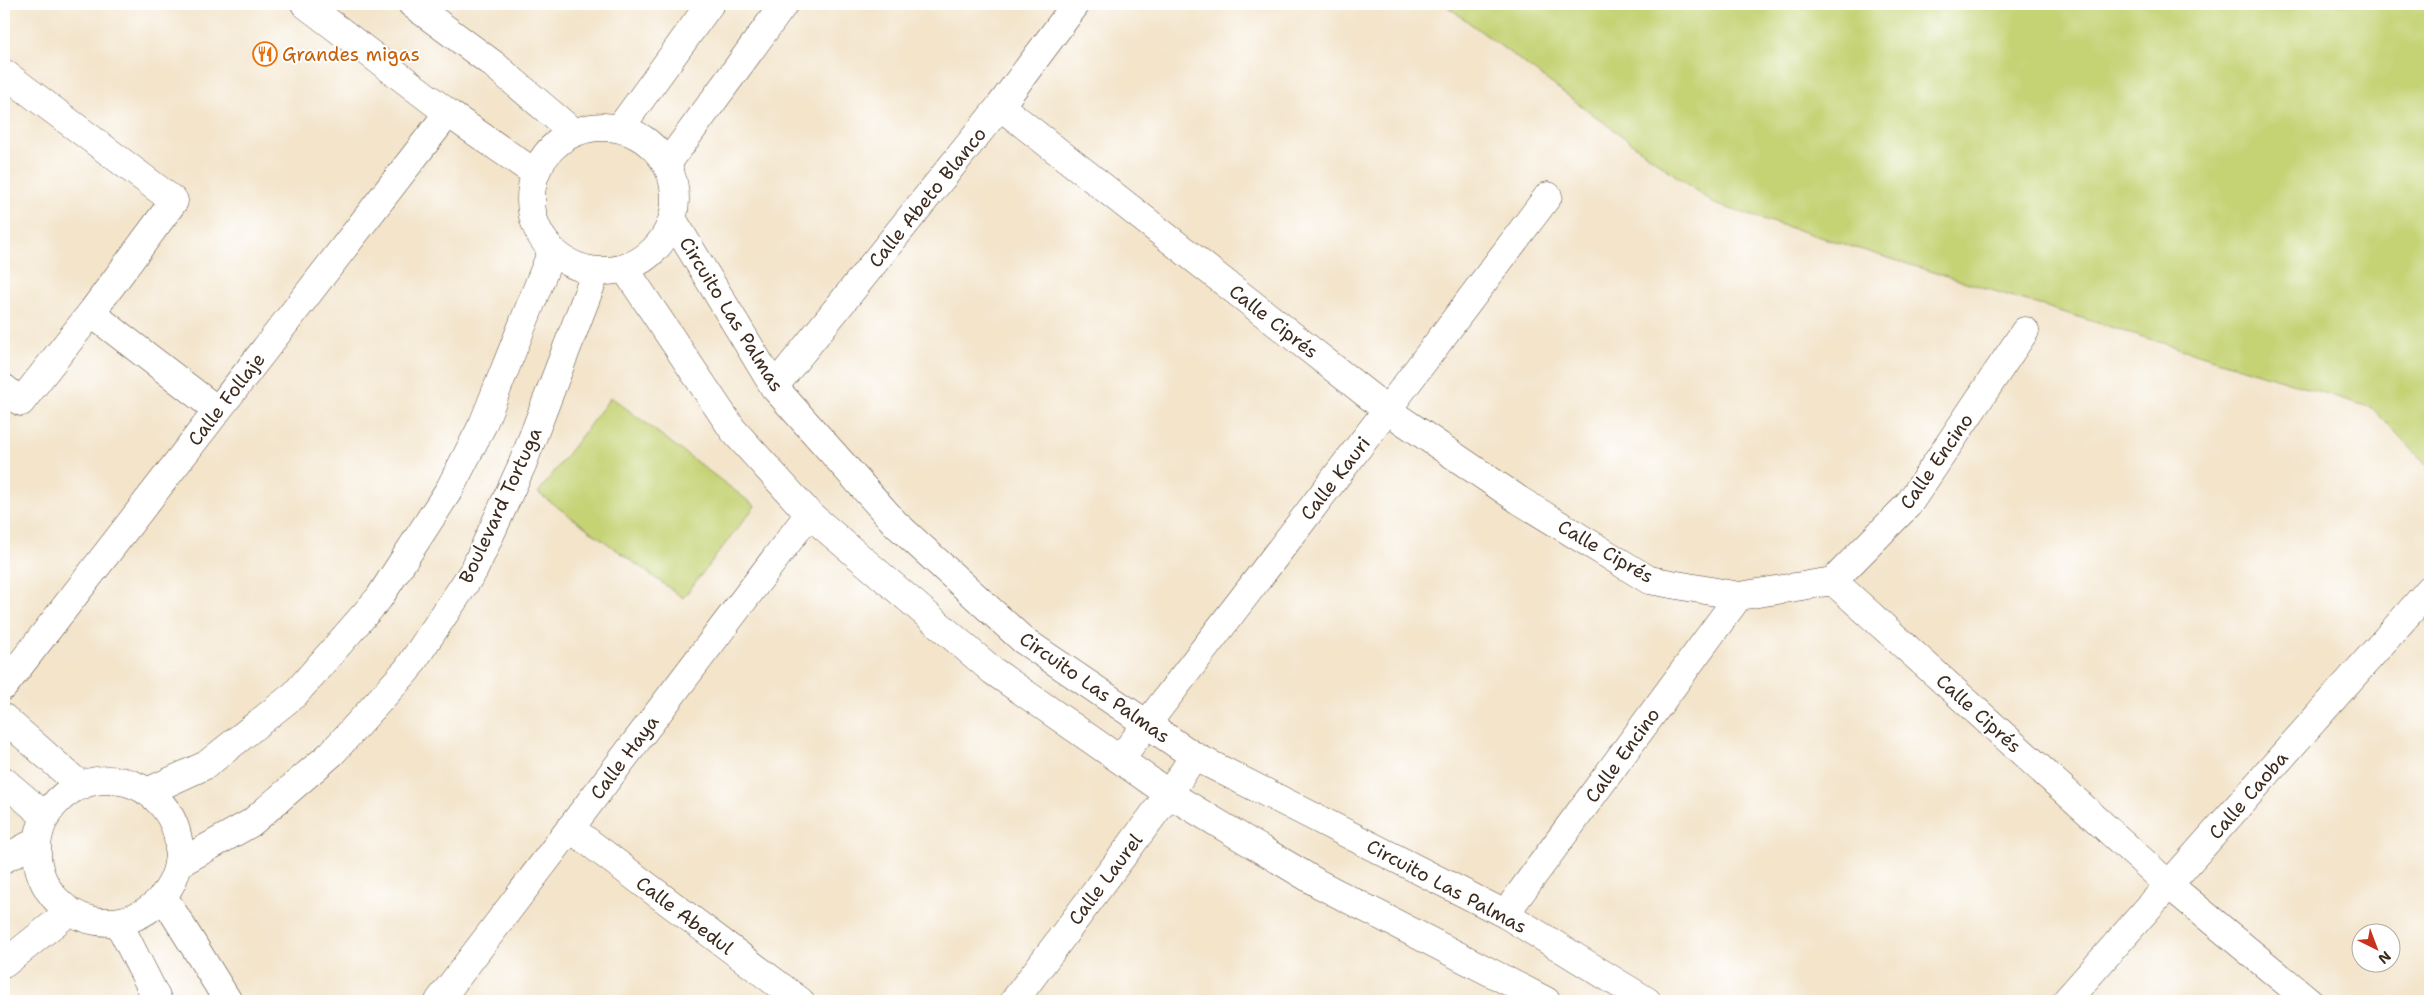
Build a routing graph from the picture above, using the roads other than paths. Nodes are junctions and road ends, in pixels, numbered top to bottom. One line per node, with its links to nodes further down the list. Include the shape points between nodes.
1 (305, 4): 8 (street)
2 (412, 4): 10 (street, via 493,64)
3 (710, 4): 9 (street)
4 (784, 4): 11 (street)
5 (1076, 4): 7 (street, Calle Abeto Blanco)
6 (4, 74): 18 (street, via 174,201)
7 (1000, 106): 20 (street, Calle Abeto Blanco); 23 (street, Calle Ciprés)
8 (448, 113): 12 (street); 22 (street, Calle Follaje)
9 (620, 128): 10 (street, via 596,127); 11 (street, via 655,147)
10 (573, 132): 12 (street, via 544,156)
11 (667, 164): 14 (street, via 674,181)
12 (535, 173): 15 (street, via 530,194 532,215 539,234)
13 (1548, 196): 23 (street, Calle Kauri)
14 (673, 220): 16 (street, via 663,241 646,258); 20 (street, Circuito Las Palmas)
15 (552, 251): 17 (street, via 572,266); 35 (street, via 482,424 458,474 379,598 295,694 206,765)
16 (625, 269): 17 (street); 24 (street, via 732,430)
17 (596, 272): 40 (street, Boulevard Tortuga, via 522,465 474,570 407,670 331,754 251,823)
18 (91, 313): 21 (street, via 21,402); 22 (street)
19 (2025, 331): 25 (street, Calle Encino, via 1908,504)
20 (774, 387): 30 (street, Circuito Las Palmas, via 895,523 1016,633)
21 (4, 388)
22 (217, 410): 28 (street, Calle Follaje)
23 (1387, 410): 27 (street, Calle Ciprés, via 1519,500 1649,580); 30 (street, Calle Kauri)
24 (809, 514): 32 (street, via 993,671); 37 (street, Calle Haya)
25 (1834, 581): 27 (street, Calle Ciprés); 41 (street, Calle Ciprés)
26 (2430, 589): 41 (street, Calle Caoba)
27 (1739, 596): 44 (street, Calle Encino)
28 (4, 686)
29 (4, 718): 34 (street)
30 (1146, 723): 31 (street, Circuito Las Palmas); 32 (street, Calle Kauri)
31 (1194, 756): 36 (street, Calle Laurel); 44 (street, Circuito Las Palmas)
32 (1120, 759): 36 (street)
33 (4, 781): 38 (street)
34 (81, 786): 35 (street, via 104,780 128,783); 38 (street, via 64,795)
35 (147, 792): 40 (street, via 174,823 179,843)
36 (1169, 794): 51 (street, Calle Laurel); 52 (street, via 1319,884)
37 (570, 828): 49 (street, Calle Haya); 50 (street, Calle Abedul)
38 (42, 829): 39 (street); 43 (street, via 40,874 52,895)
39 (4, 859)
40 (178, 864): 42 (street)
41 (2169, 885): 54 (street, Calle Caoba); 55 (street, Calle Ciprés)
42 (163, 896): 45 (street, via 151,908); 48 (street)
43 (70, 911): 45 (street, via 93,921); 46 (street)
44 (1505, 914): 53 (street, Circuito Las Palmas)
45 (118, 922): 47 (street)
46 (4, 964)
47 (158, 1001)
48 (228, 1001)
49 (439, 1001)
50 (800, 1001)
51 (1014, 1001)
52 (1546, 1001)
53 (1647, 1001)
54 (2066, 1001)
55 (2309, 1001)

